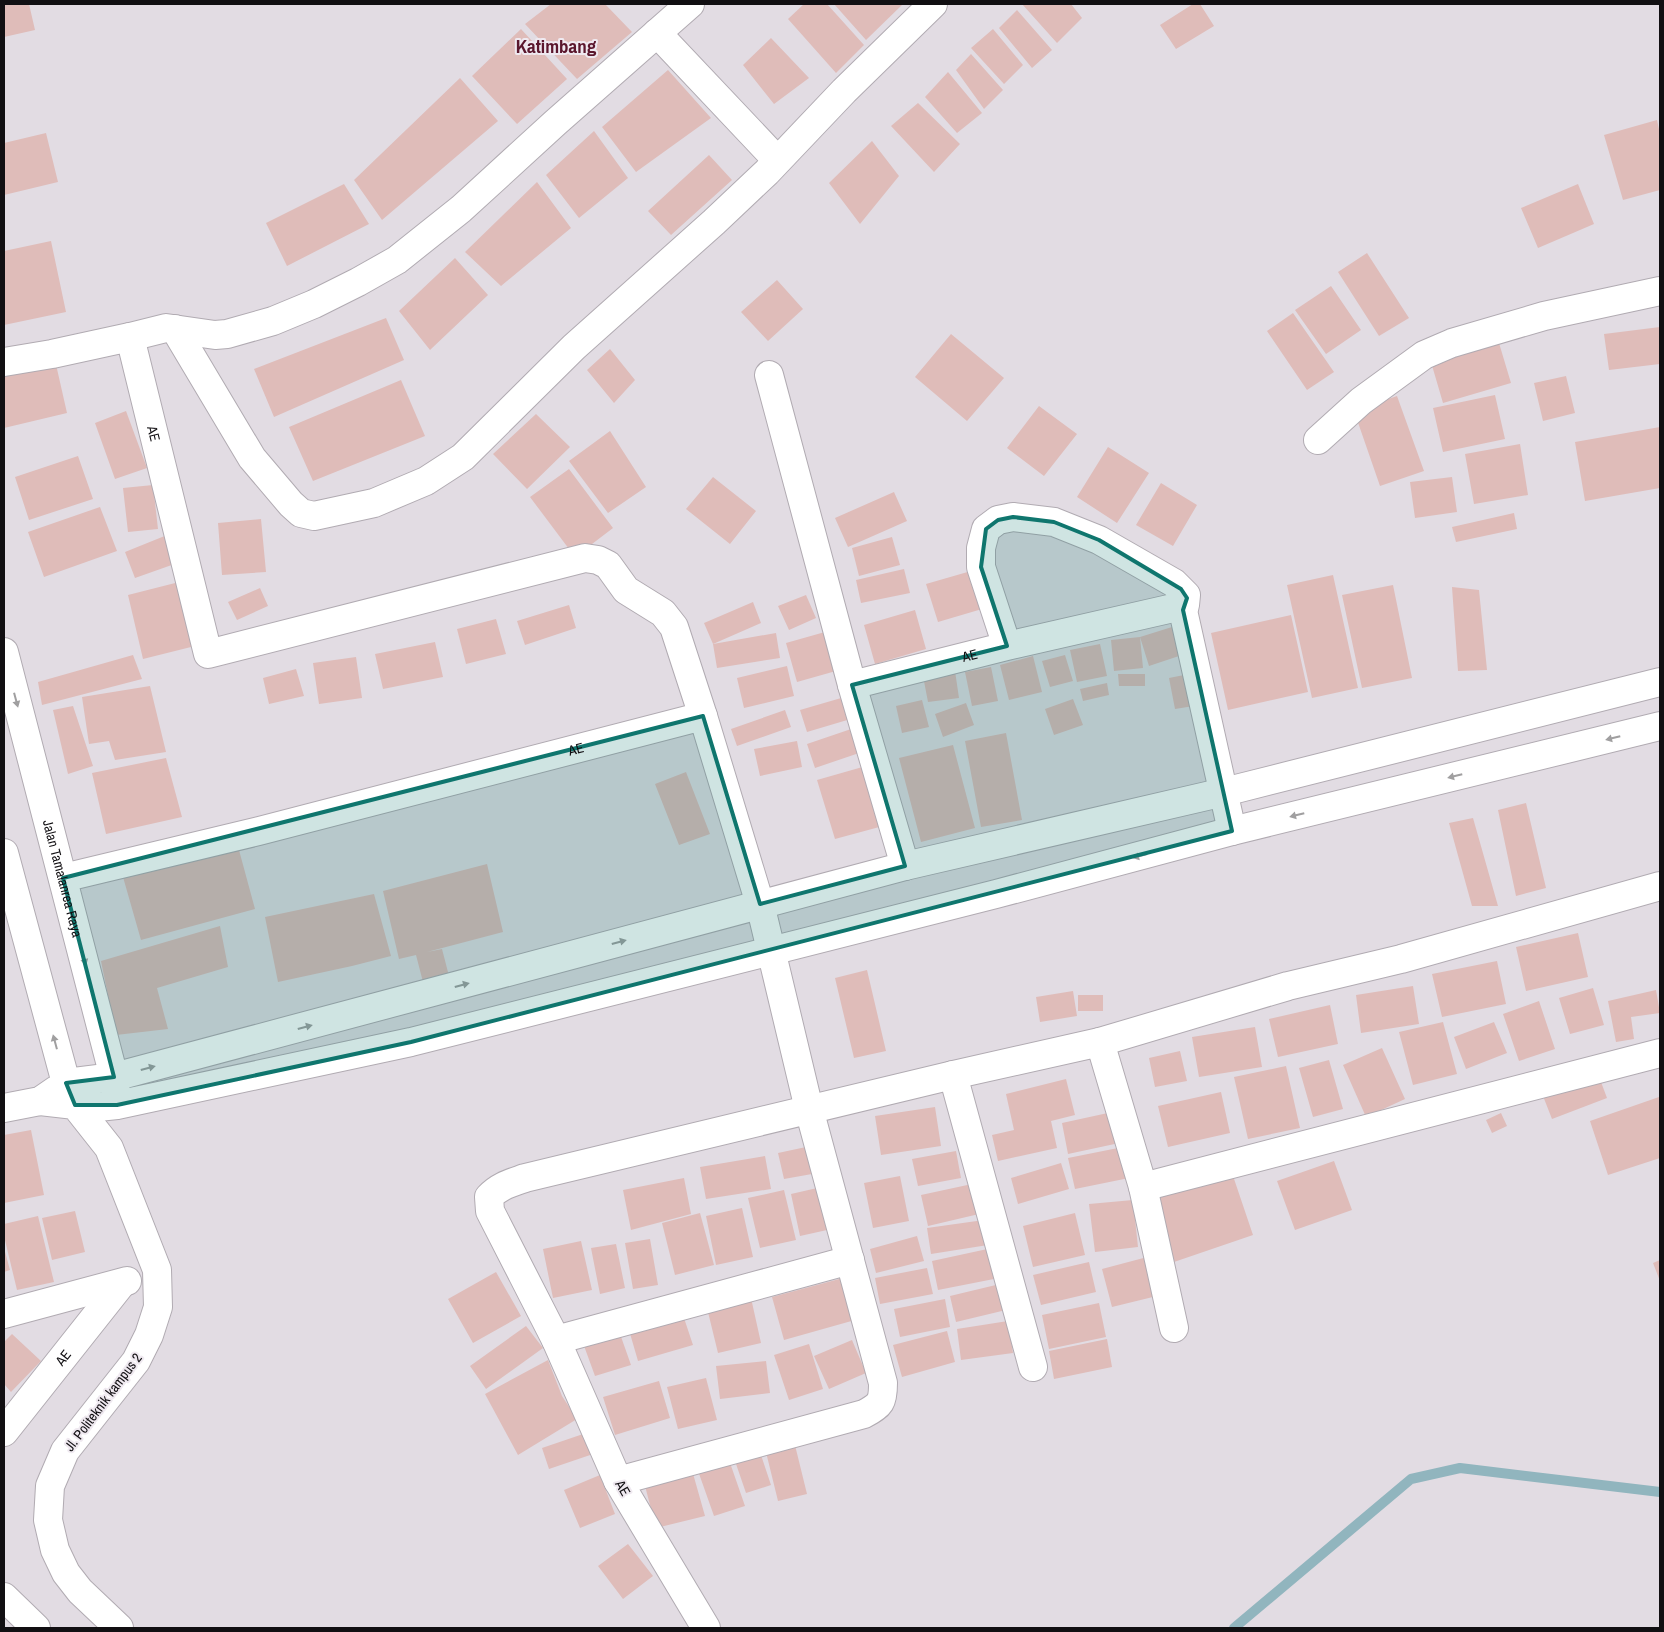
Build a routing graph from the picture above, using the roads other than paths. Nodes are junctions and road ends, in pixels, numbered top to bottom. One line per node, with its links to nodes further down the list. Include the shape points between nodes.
1 (690, 4): 3 (street)
2 (933, 4): 4 (street)
3 (657, 33): 4 (street); 6 (street, via 461,209 397,260 314,304 273,321 227,334)
4 (777, 160): 6 (street, via 714,222 574,347 463,456 426,481 374,503 314,516 302,513 291,504 252,458)
5 (1660, 291): 10 (street, via 1544,316 1424,355 1361,401)
6 (175, 329): 7 (street, via 156,329)
7 (130, 337): 8 (street); 16 (street, AE, via 208,654 585,558 608,565 626,590 663,613 674,627)
8 (4, 362)
9 (769, 375): 15 (street)
10 (1318, 440)
11 (1182, 606): 12 (street, AE); 12 (street, via 1187,598 1181,588 1099,540 1054,522 1013,517 998,520 986,529 981,548 981,568); 18 (street)
12 (1007, 646): 15 (street, AE)
13 (4, 652): 22 (street, Jalan Tamalanrea Raya, one-way to 22)
14 (1660, 682): 18 (street)
15 (852, 685): 21 (street)
16 (703, 716): 22 (street, AE, via 259,831); 24 (street)
17 (1660, 726): 19 (street, one-way to 19)
18 (1224, 792): 19 (street); 21 (street)
19 (1232, 831): 25 (street, one-way to 25)
20 (4, 853): 30 (street, one-way to 20)
21 (905, 866): 24 (street)
22 (63, 878): 29 (street, Jalan Tamalanrea Raya, one-way to 29)
23 (1660, 886): 26 (street, via 1401,959 1288,986)
24 (760, 904): 25 (street); 29 (street, one-way to 24)
25 (771, 951): 31 (street, via 411,1042); 33 (street)
26 (1100, 1042): 28 (street); 35 (street)
27 (1660, 1053): 35 (street)
28 (953, 1075): 33 (street); 42 (street)
29 (114, 1077): 30 (street); 31 (street, Jalan Tamalanrea Raya)
30 (70, 1094): 31 (street, via 98,1106); 32 (street); 34 (street, Jl. Politeknik kampus 2)
31 (117, 1105): 34 (street, Jalan Tamalanrea Raya)
32 (4, 1108)
33 (809, 1109): 36 (street); 41 (street, AE, via 525,1178 496,1191 490,1198 490,1211)
34 (109, 1148): 37 (street, Jl. Politeknik kampus 2)
35 (1143, 1187): 40 (street)
36 (850, 1260): 41 (street); 44 (street, via 883,1383 883,1398 877,1407 836,1422)
37 (157, 1270): 38 (street); 47 (street, Jl. Politeknik kampus 2, via 158,1307 136,1362 65,1451 50,1486 48,1520 55,1550 66,1573)
38 (122, 1283): 39 (street); 43 (street, AE)
39 (4, 1314)
40 (1174, 1328)
41 (556, 1340): 44 (street, AE)
42 (1033, 1367)
43 (4, 1432)
44 (618, 1481): 48 (street, AE)
45 (4, 1597): 46 (street)
46 (36, 1628)
47 (119, 1628)
48 (706, 1628)

